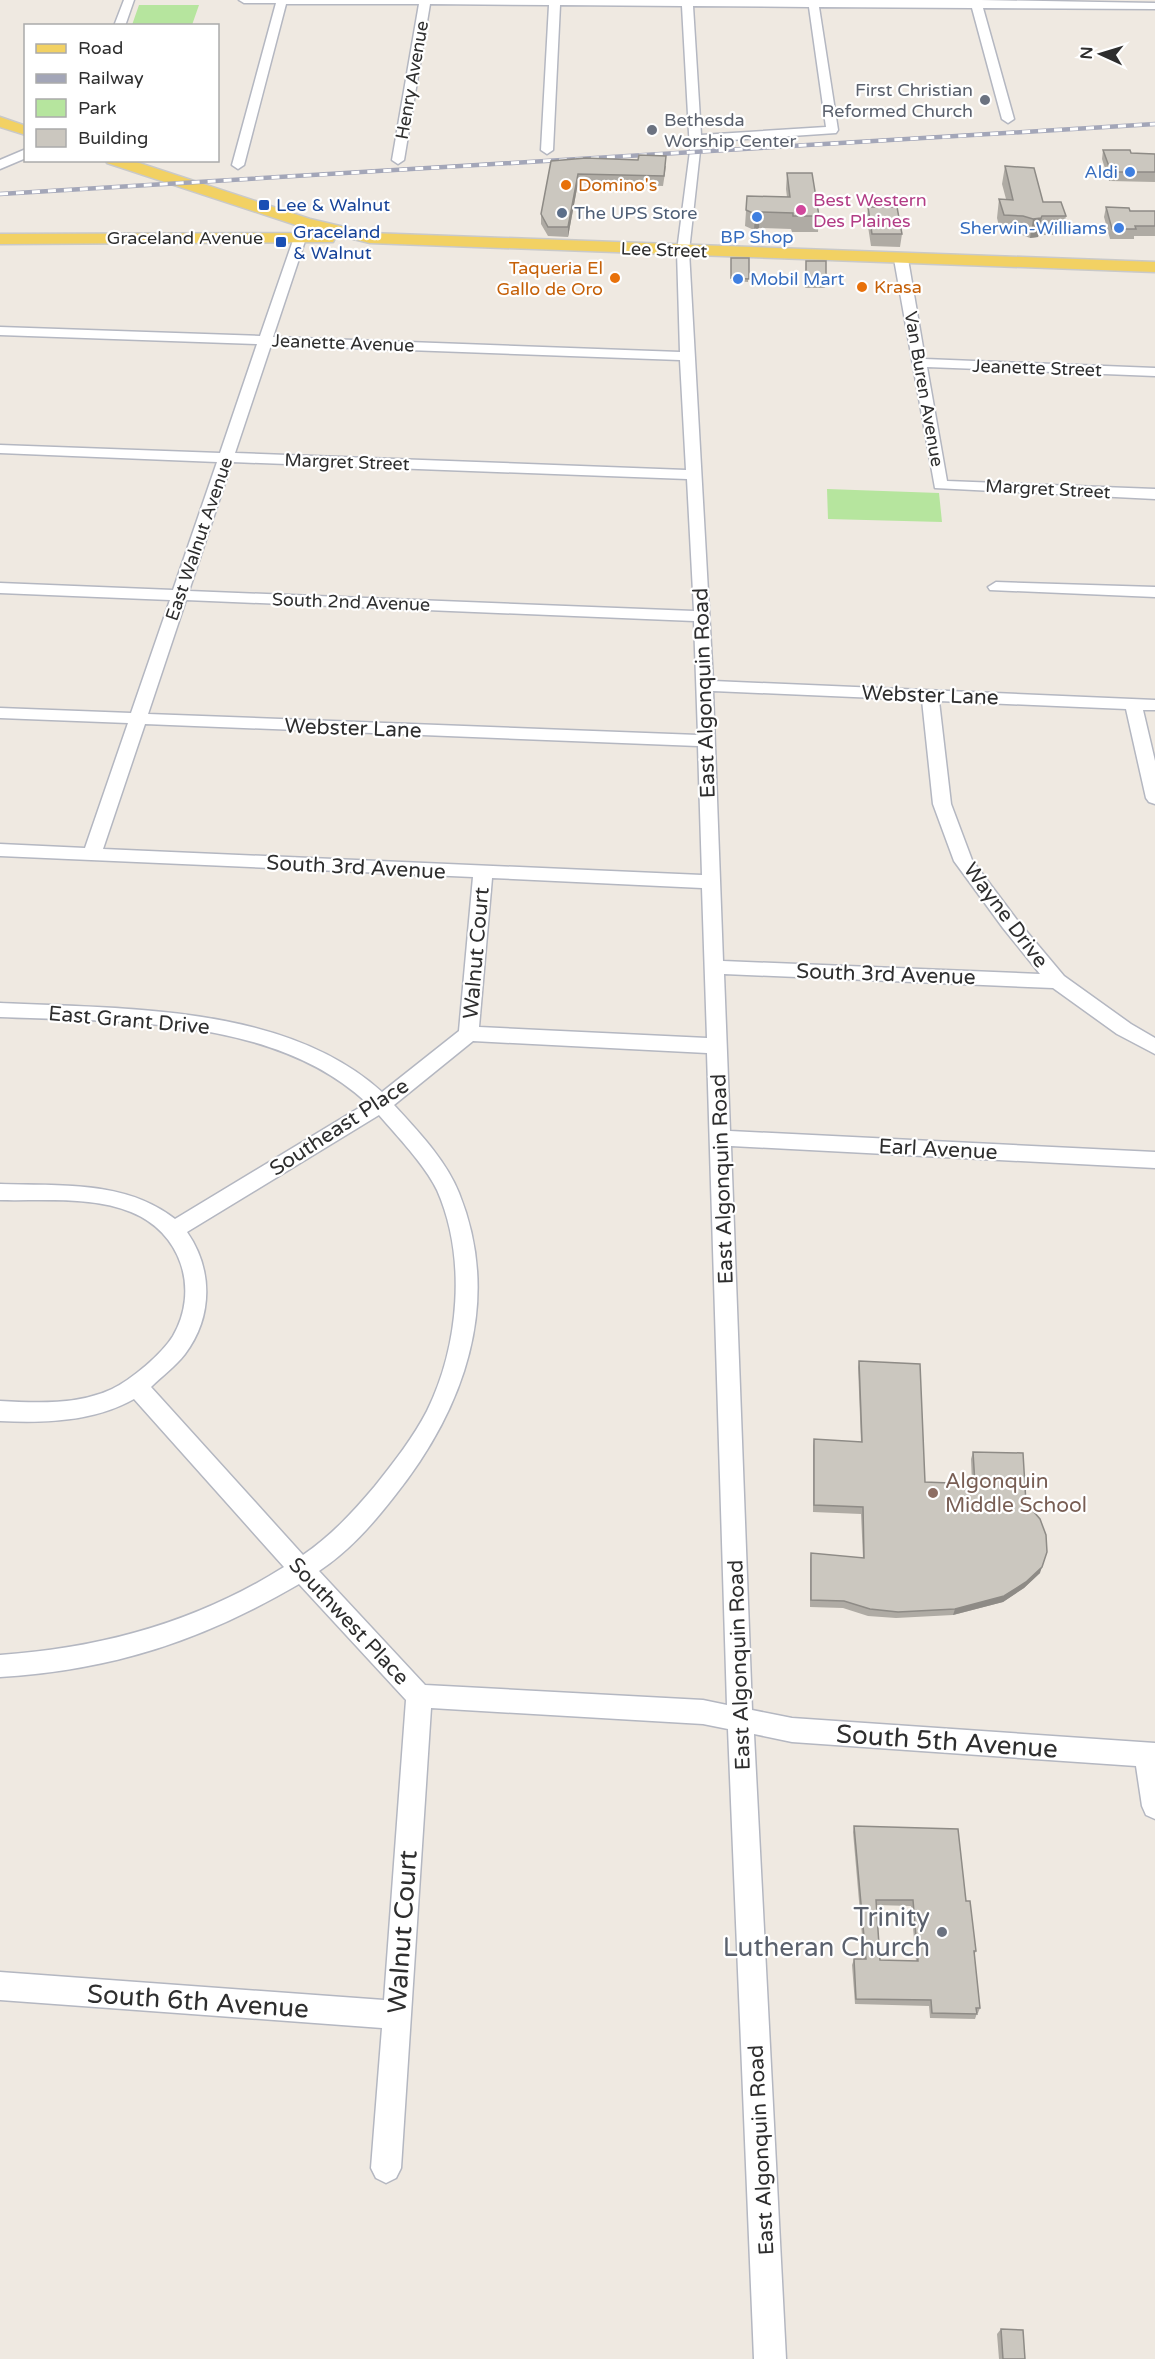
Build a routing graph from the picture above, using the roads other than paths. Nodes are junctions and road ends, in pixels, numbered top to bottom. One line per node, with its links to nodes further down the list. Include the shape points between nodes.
1 (129, 0): 10 (street)
2 (244, 0): 3 (street)
3 (282, 0): 4 (street); 20 (street)
4 (425, 1): 5 (street); 17 (street, Henry Avenue)
5 (555, 1): 6 (street); 15 (street)
6 (687, 2): 7 (street); 14 (street, East Algonquin Road)
7 (813, 2): 8 (street); 14 (street, via 832,130)
8 (976, 3): 9 (street); 11 (street)
9 (1155, 6)
10 (119, 24)
11 (1008, 119)
12 (0, 122): 13 (main road)
13 (24, 130)
14 (695, 139): 24 (street, East Algonquin Road)
15 (547, 150)
16 (24, 154): 19 (street)
17 (398, 160)
18 (117, 162): 21 (main road)
19 (0, 165)
20 (238, 165)
21 (303, 230): 22 (main road, Graceland Avenue); 23 (main road, Graceland Avenue); 28 (street, East Walnut Avenue)
22 (370, 238): 24 (main road, Lee Street)
23 (0, 239)
24 (683, 251): 25 (main road, Lee Street); 29 (street, East Algonquin Road)
25 (901, 259): 26 (main road, Lee Street); 30 (street, Van Buren Avenue)
26 (1155, 267)
27 (0, 331): 28 (street, Jeanette Avenue)
28 (266, 340): 29 (street, Jeanette Avenue); 33 (street, East Walnut Avenue)
29 (687, 356): 34 (street, East Algonquin Road)
30 (919, 363): 31 (street, Jeanette Street); 35 (street, Van Buren Avenue)
31 (1155, 372)
32 (0, 449): 33 (street, Margret Street)
33 (227, 458): 34 (street, Margret Street); 40 (street, East Walnut Avenue)
34 (694, 475): 41 (street, East Algonquin Road)
35 (940, 484): 36 (street, Margret Street)
36 (1155, 494)
37 (996, 587): 39 (street)
38 (0, 588): 40 (street, South 2nd Avenue)
39 (1155, 592)
40 (180, 596): 41 (street, South 2nd Avenue); 47 (street, East Walnut Avenue)
41 (702, 616): 42 (street, East Algonquin Road)
42 (705, 686): 43 (street, Webster Lane); 48 (street, East Algonquin Road)
43 (930, 695): 44 (street, Webster Lane); 55 (street, Wayne Drive, via 942,804 963,861)
44 (1133, 704): 45 (street, Webster Lane); 49 (street)
45 (1155, 705)
46 (0, 713): 47 (street, Webster Lane)
47 (137, 720): 48 (street, Webster Lane); 51 (street, East Walnut Avenue)
48 (706, 741): 53 (street, East Algonquin Road)
49 (1155, 798)
50 (0, 850): 51 (street, South 3rd Avenue)
51 (92, 855): 52 (street, South 3rd Avenue)
52 (483, 873): 53 (street, South 3rd Avenue); 57 (street, Walnut Court)
53 (711, 882): 54 (street, East Algonquin Road)
54 (715, 967): 55 (street, South 3rd Avenue); 58 (street, East Algonquin Road)
55 (1057, 981): 59 (street, Wayne Drive)
56 (0, 1010): 60 (street, East Grant Drive, via 203,1023 280,1044 336,1068)
57 (469, 1034): 58 (street); 60 (street, Southeast Place)
58 (717, 1046): 61 (street, East Algonquin Road)
59 (1155, 1047)
60 (382, 1103): 64 (street, Southeast Place); 67 (street, East Grant Drive, via 446,1188 459,1224 466,1267 464,1319 440,1408 406,1464 330,1551)
61 (720, 1138): 62 (street, Earl Avenue); 70 (street, East Algonquin Road)
62 (1155, 1160)
63 (0, 1192): 64 (street, via 114,1200 139,1206)
64 (176, 1229): 65 (street, via 193,1261 198,1285 194,1312 182,1342)
65 (136, 1387): 66 (street, via 98,1404 73,1409 41,1414); 67 (street, Southwest Place)
66 (0, 1411)
67 (300, 1569): 68 (street, East Grant Drive, via 227,1611 175,1633 79,1658); 69 (street, Southwest Place)
68 (0, 1666)
69 (419, 1696): 70 (street, Southwest Place, via 703,1712); 74 (street, Walnut Court)
70 (740, 1720): 71 (street, South 5th Avenue, via 792,1730); 76 (street, East Algonquin Road)
71 (1151, 1755): 72 (street)
72 (1155, 1806)
73 (0, 1986): 74 (street, South 6th Avenue)
74 (396, 2015): 75 (street, Walnut Court)
75 (386, 2168)
76 (770, 2359)

